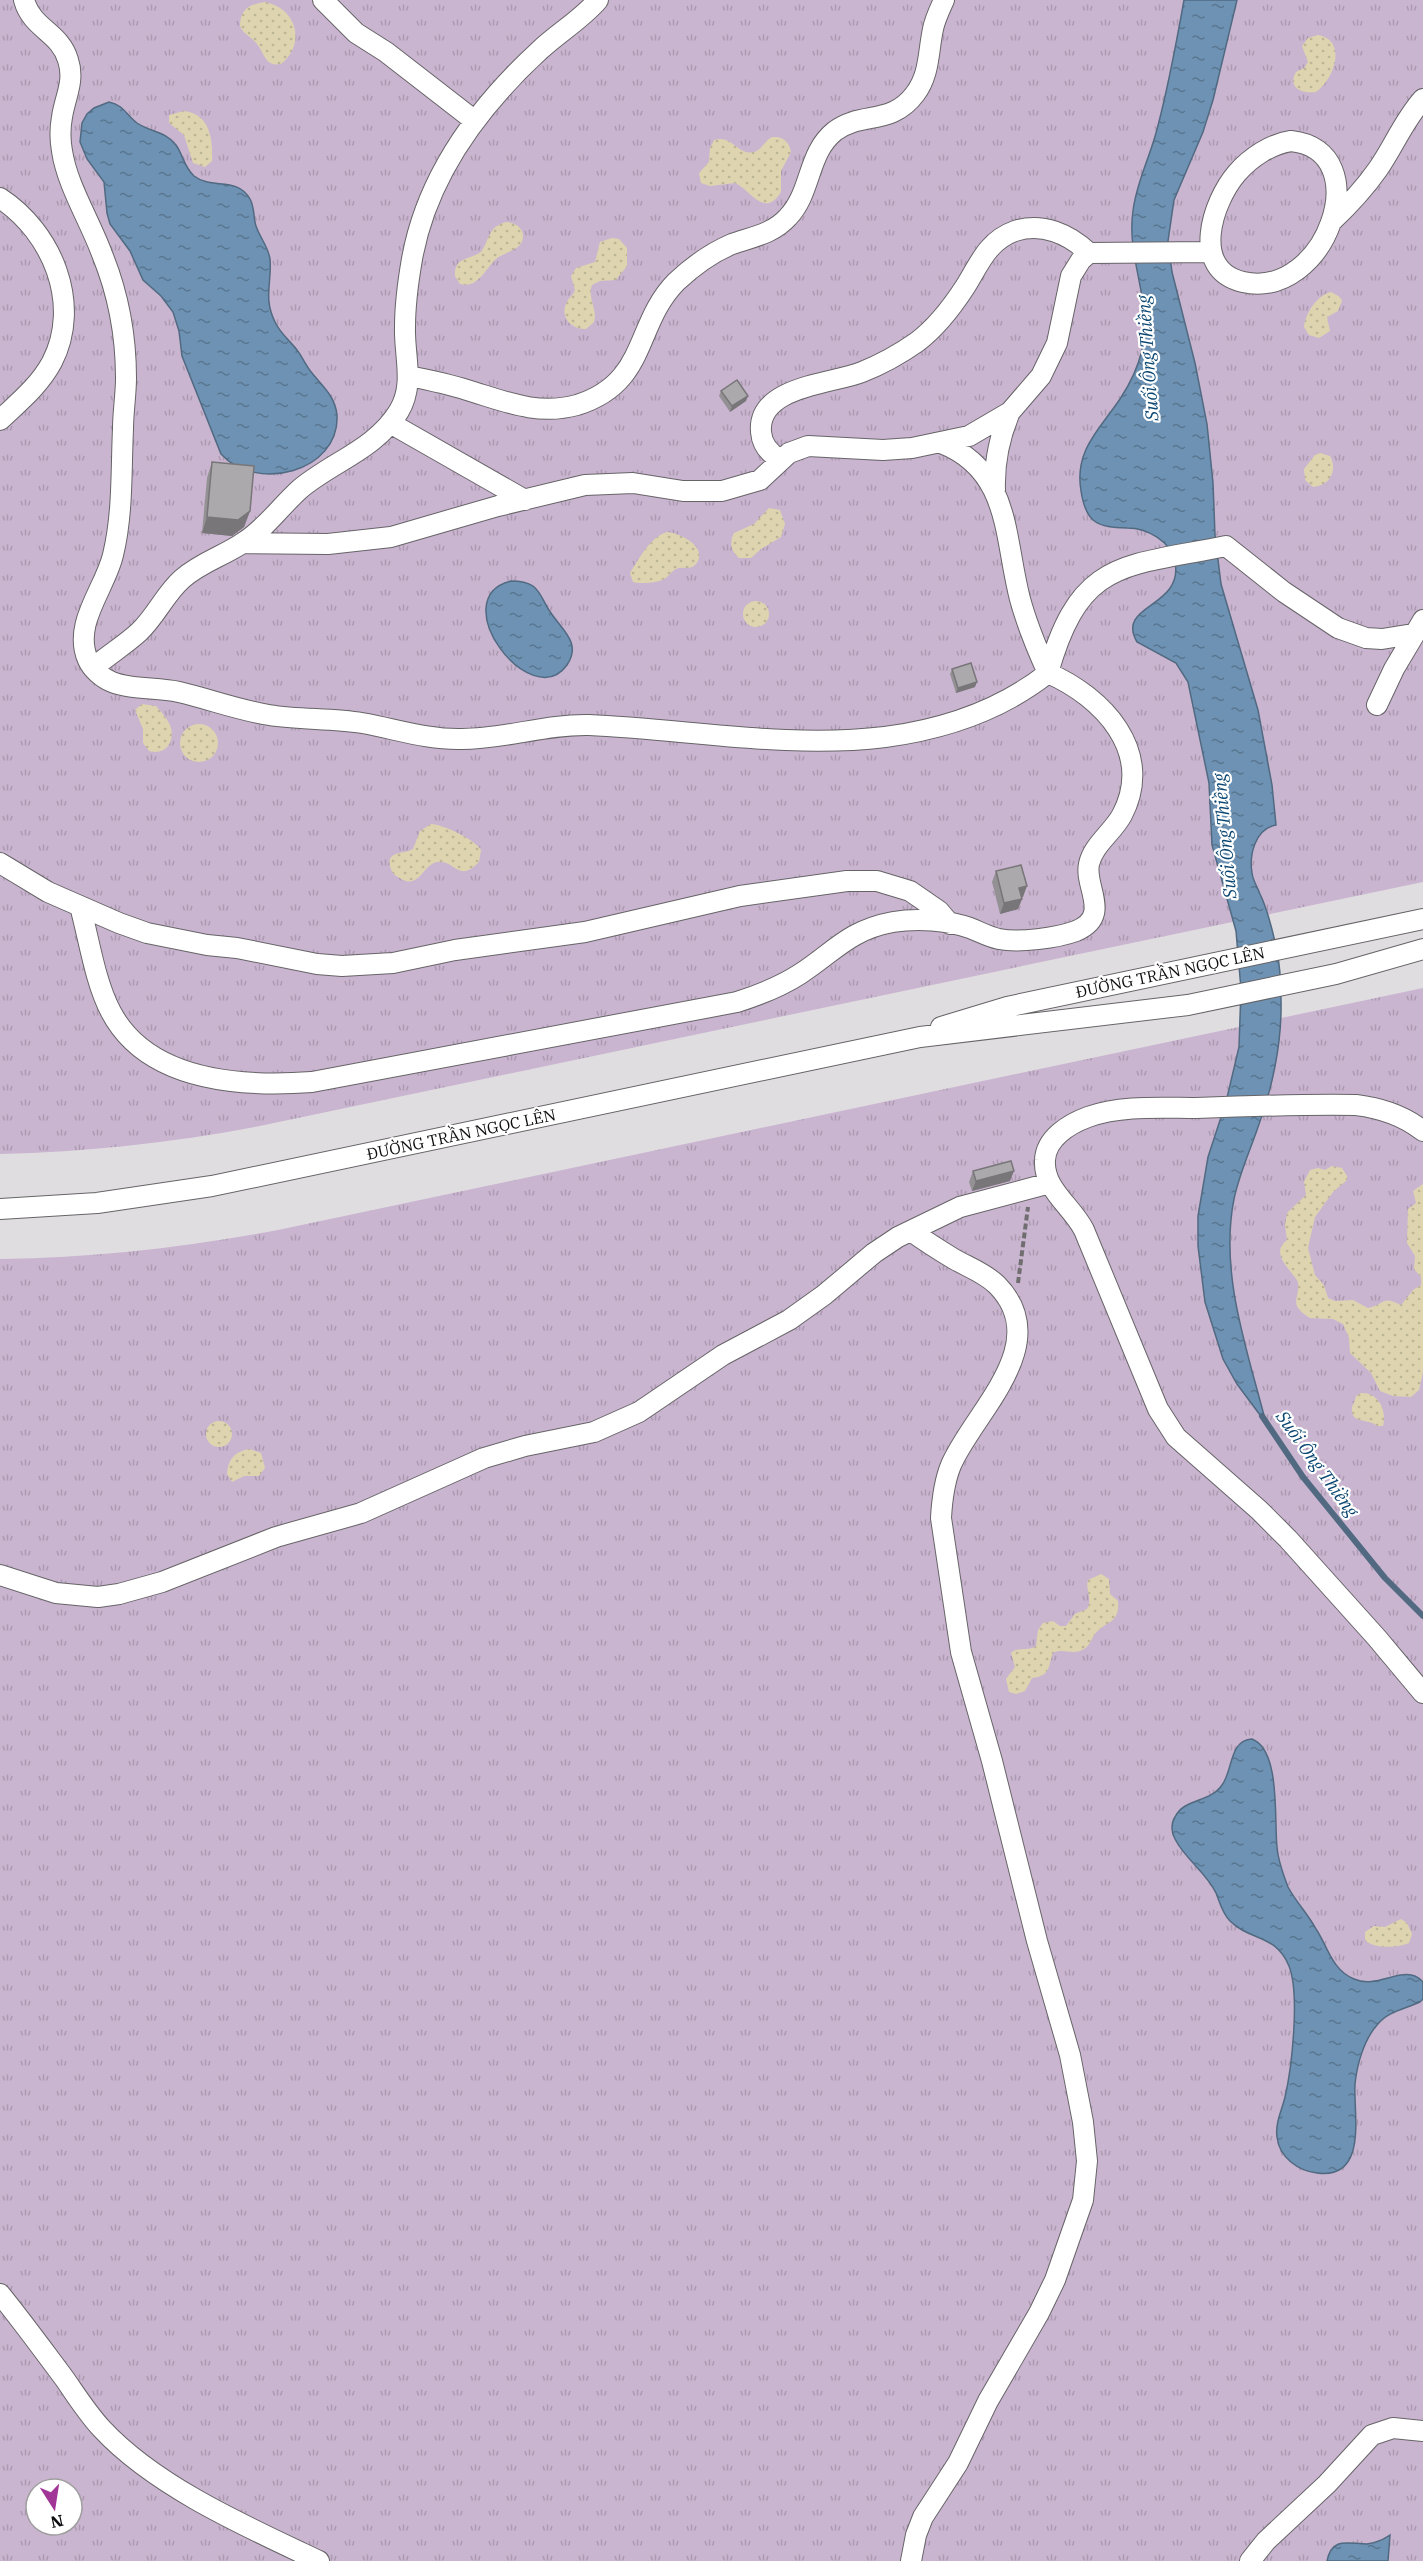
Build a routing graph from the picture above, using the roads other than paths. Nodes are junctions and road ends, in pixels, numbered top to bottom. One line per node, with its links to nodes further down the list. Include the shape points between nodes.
1 (24, 0): 21 (street, via 32,20 58,42 69,63 71,76 62,118 62,149 69,177 111,277 125,350 117,531 113,558 83,635)
2 (323, 0): 6 (street, via 356,33 420,76)
3 (598, 0): 6 (street, via 540,50)
4 (945, 0): 11 (street, via 933,26 925,74 909,102 887,116 849,123 828,137 814,158 802,197 790,215 772,230 710,255 676,282 654,312 637,356 607,390 578,404 544,410 510,405)
5 (1423, 99): 8 (street, via 1364,189)
6 (475, 121): 11 (street, via 440,174 419,228 406,311)
7 (0, 198): 13 (street, via 42,240 58,274 64,310 52,362 32,390)
8 (1331, 222): 9 (street, via 1305,265 1269,283 1243,282 1222,273); 9 (street, via 1337,190 1325,157 1302,142 1281,142 1248,162 1229,183 1214,215)
9 (1211, 252): 10 (street)
10 (1089, 253): 12 (street, via 1071,276 1063,323 1049,362 1032,389); 16 (street, via 1067,236 1042,228 1004,236 984,253 952,306 919,340 880,364 792,391 772,405 760,430 765,446)
11 (409, 376): 14 (street, via 404,401)
12 (1010, 412): 15 (street, via 976,433); 17 (street, via 997,452)
13 (0, 420)
14 (390, 423): 18 (street); 19 (street, via 365,447 317,476)
15 (941, 443): 16 (street, via 883,450 808,446); 17 (street, via 972,461)
16 (781, 460): 18 (street, via 760,480 722,491 608,483)
17 (995, 490): 22 (street, via 1023,609)
18 (525, 500): 19 (street, via 424,529 369,540)
19 (243, 543): 21 (street, via 182,579 140,631)
20 (1418, 627): 22 (street, via 1398,638 1366,638 1338,628 1226,546 1127,566 1102,578 1071,610); 23 (street)
21 (93, 668): 22 (street, via 111,682 129,687 173,690 273,716 356,722 417,735 464,739 584,725 800,741 887,736 975,716 1014,698)
22 (1048, 673): 27 (street, via 1097,702 1120,733 1130,759 1128,800 1118,821 1095,849 1089,866 1096,902 1094,912 1076,931 1024,940 1000,939)
23 (1377, 705)
24 (0, 863): 25 (street)
25 (80, 906): 27 (street, via 118,923 177,940 342,966 393,963 585,932 740,896 847,881 877,881 910,891 939,911); 27 (street, via 105,998 116,1021 136,1044 179,1069 227,1080 265,1083 312,1082 737,1002 781,985 861,931 911,920)
26 (1423, 919): 29 (street, ĐƯỜNG TRẦN NGỌC LÊN, via 1007,1006)
27 (950, 924)
28 (1423, 949): 29 (street, ĐƯỜNG TRẦN NGỌC LÊN, via 1291,984 1146,1011)
29 (920, 1037): 32 (street, ĐƯỜNG TRẦN NGỌC LÊN, via 212,1186 97,1203)
30 (1422, 1129): 31 (street, via 1372,1107 1333,1105 1097,1114 1056,1136 1047,1150 1045,1166)
31 (1050, 1183): 33 (street, via 960,1207); 35 (street, via 1081,1224 1158,1408 1176,1437 1288,1539)
32 (0, 1209)
33 (911, 1231): 34 (street, via 874,1253 789,1320 723,1355 639,1412 594,1432 484,1458 361,1513 276,1537 130,1592 76,1596); 39 (street, via 994,1283 1010,1304 1016,1330 1012,1361 1000,1386 951,1465 941,1518 961,1652 1070,2055 1086,2141 1086,2181 1076,2223 1055,2280 958,2463 923,2517)
34 (0, 1575)
35 (1423, 1693)
36 (0, 2294): 38 (street, via 82,2405 117,2444 155,2473 213,2508)
37 (1423, 2431): 40 (street, via 1393,2428 1372,2435)
38 (318, 2561)
39 (911, 2561)
40 (1250, 2561)

